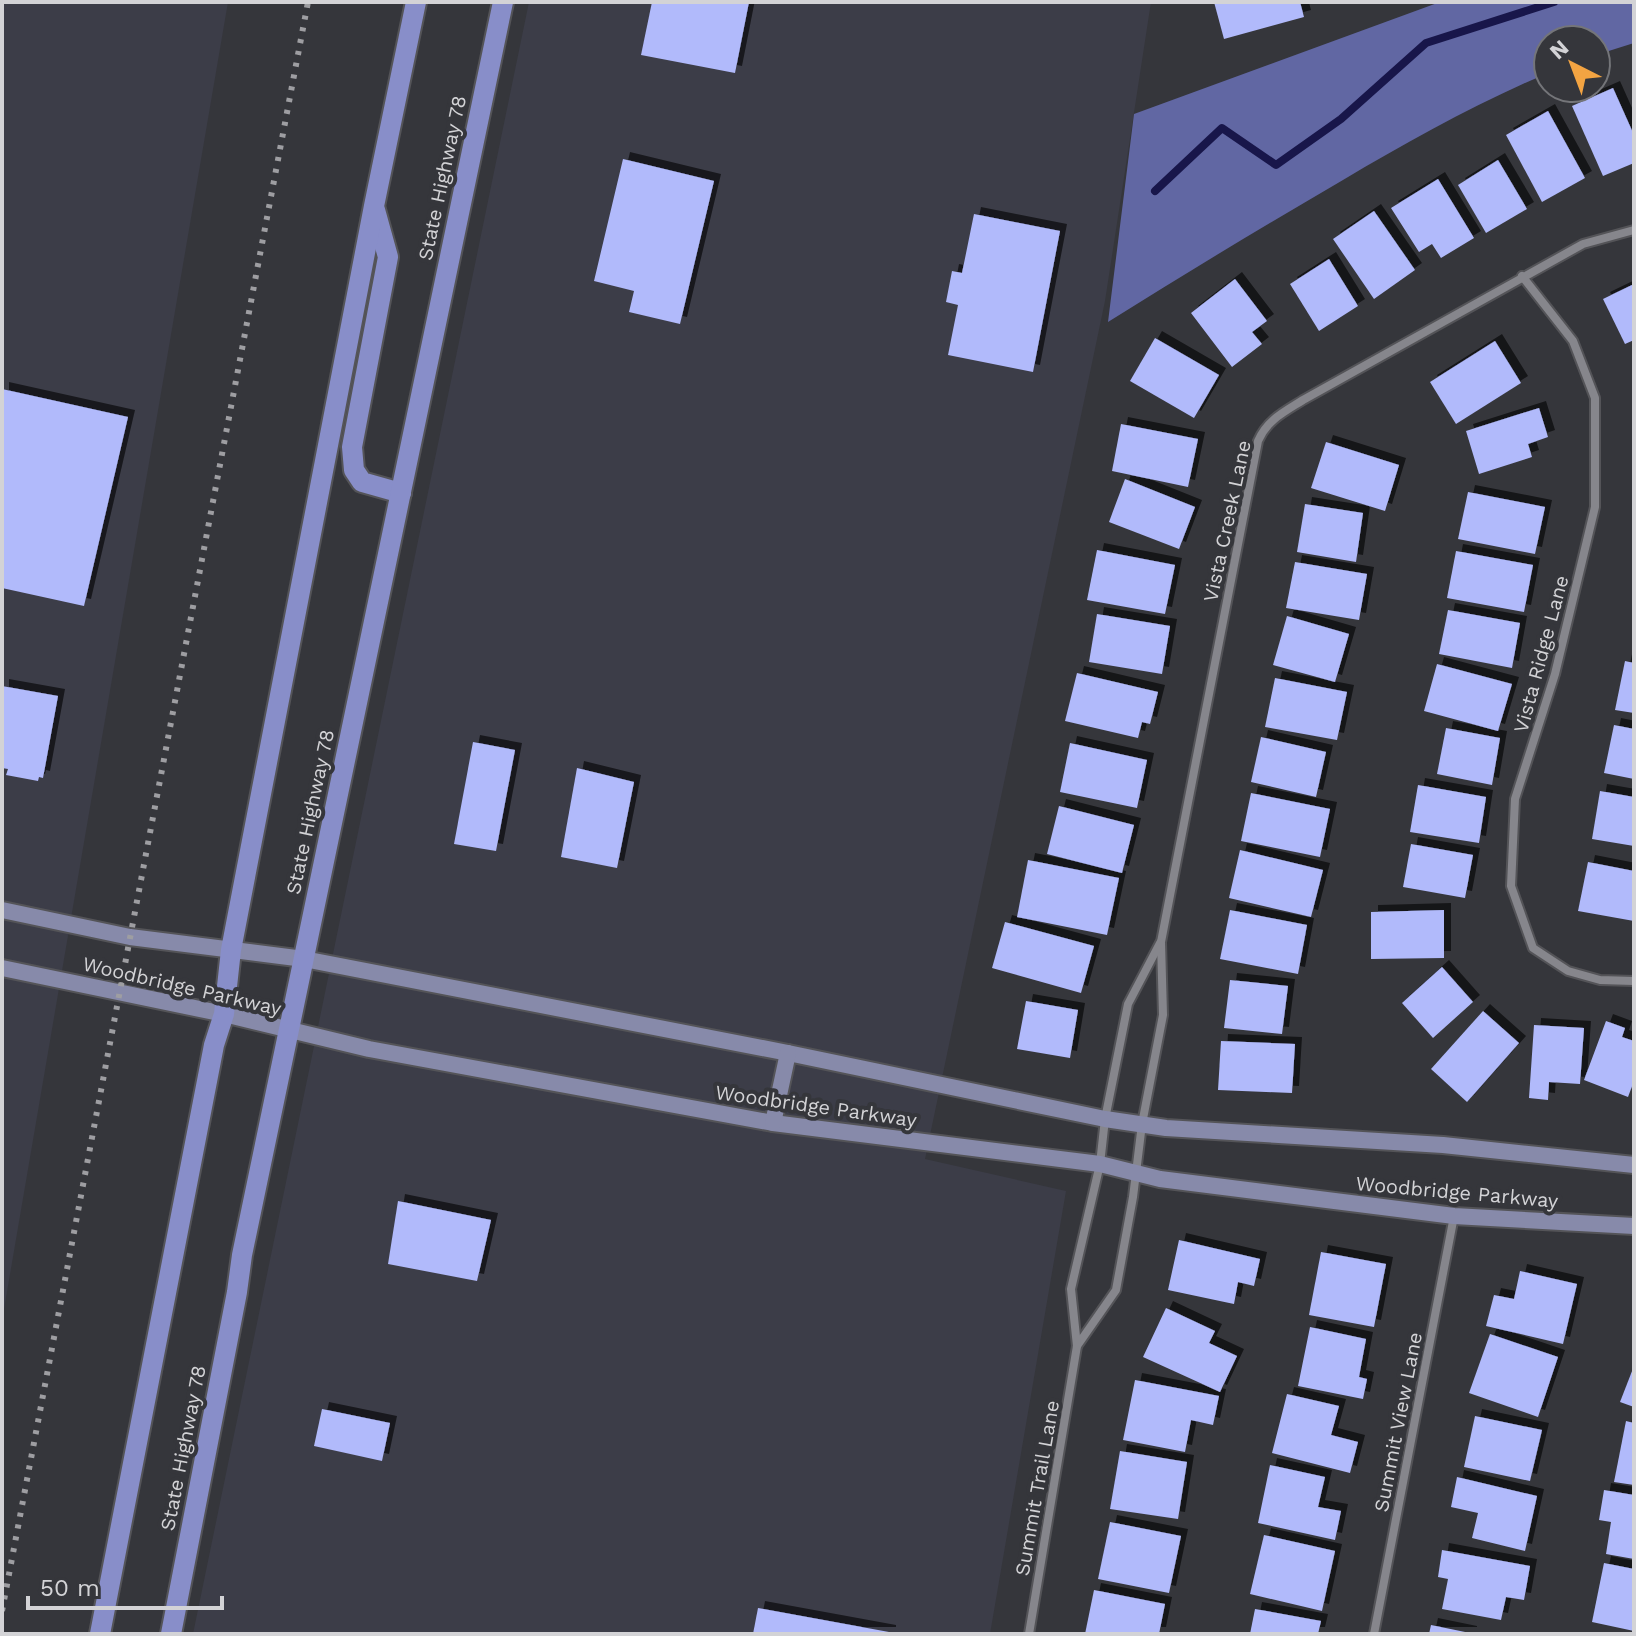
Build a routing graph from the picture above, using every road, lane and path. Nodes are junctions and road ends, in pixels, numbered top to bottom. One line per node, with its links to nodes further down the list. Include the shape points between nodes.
1 (416, 2): 3 (main road)
2 (503, 2): 6 (main road, State Highway 78)
3 (374, 206): 6 (main road, via 388,257 352,447 354,470 362,482); 9 (main road)
4 (1634, 230): 5 (street, Vista Creek Lane, via 1583,244)
5 (1522, 276): 8 (street, Vista Creek Lane, via 1303,400 1264,428); 12 (street, Vista Ridge Lane, via 1573,341 1595,398 1595,507 1555,674 1515,799 1511,886 1533,948 1568,971 1600,980)
6 (401, 493): 10 (main road, State Highway 78)
7 (2, 910): 9 (main road, Woodbridge Parkway, via 130,937)
8 (1161, 942): 16 (street, Vista Creek Lane, via 1128,1004); 18 (street, Vista Creek Lane, via 1163,1015)
9 (231, 950): 10 (main road, Woodbridge Parkway); 13 (main road)
10 (304, 959): 14 (main road, State Highway 78); 15 (main road, Woodbridge Parkway)
11 (2, 968): 13 (main road, Woodbridge Parkway)
12 (1634, 981)
13 (224, 1014): 14 (main road, Woodbridge Parkway); 25 (main road)
14 (289, 1030): 17 (main road, Woodbridge Parkway); 26 (main road, State Highway 78)
15 (788, 1053): 16 (main road, Woodbridge Parkway); 17 (main road)
16 (1105, 1119): 18 (main road, Woodbridge Parkway); 19 (street, Summit Trail Lane)
17 (773, 1123): 19 (main road, Woodbridge Parkway)
18 (1142, 1124): 20 (main road, Woodbridge Parkway, via 1443,1145); 21 (street, Summit Trail Lane)
19 (1100, 1164): 21 (main road, Woodbridge Parkway); 24 (street, Summit Trail Lane, via 1071,1289)
20 (1634, 1165)
21 (1135, 1173): 22 (main road, Woodbridge Parkway); 24 (street, Summit Trail Lane, via 1116,1290)
22 (1454, 1216): 23 (main road, Woodbridge Parkway); 28 (street, Summit View Lane)
23 (1634, 1226)
24 (1077, 1346): 27 (street, Summit Trail Lane)
25 (100, 1634)
26 (171, 1634)
27 (1029, 1634)
28 (1374, 1634)

